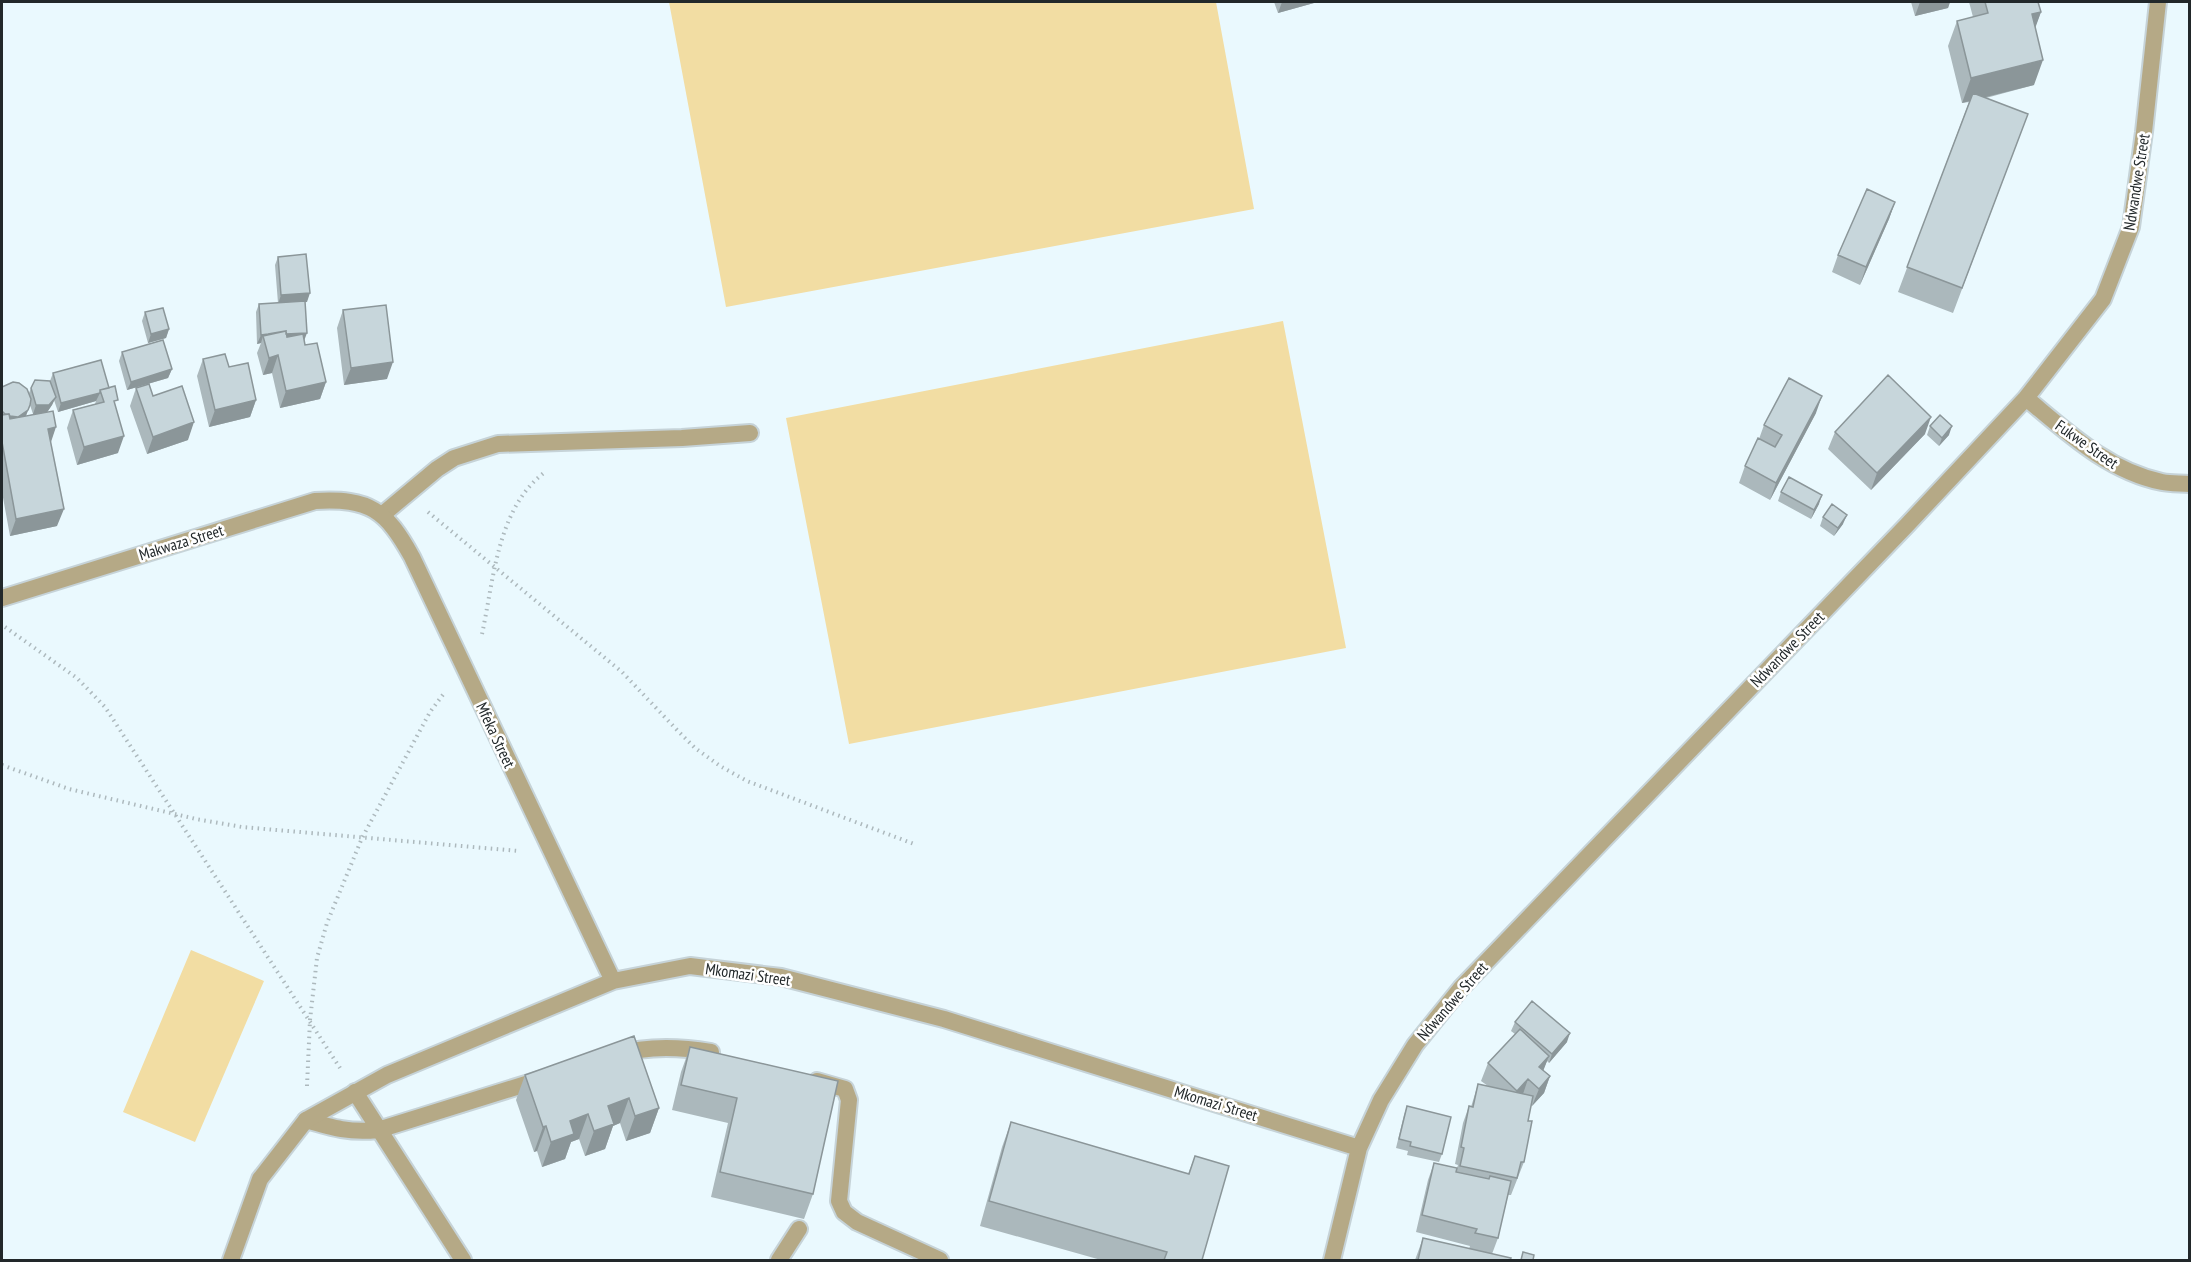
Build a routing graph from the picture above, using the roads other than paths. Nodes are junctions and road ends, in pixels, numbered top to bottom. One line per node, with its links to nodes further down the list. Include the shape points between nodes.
1 (2158, 2): 2 (street, Ndwandwe Street, via 2131,227 2103,299)
2 (2026, 398): 4 (street, Fukwe Street, via 2087,448 2126,471 2163,482); 16 (street, Ndwandwe Street, via 1461,988 1415,1045)
3 (750, 434): 6 (street, via 498,444 454,458)
4 (2190, 484)
5 (362, 504): 6 (street, Mfeka Street); 7 (street, Makwaza Street, via 339,499 315,501)
6 (382, 515): 8 (street, Mfeka Street, via 397,529 412,557)
7 (2, 598)
8 (613, 981): 13 (street, Mkomazi Street); 16 (street, Mkomazi Street, via 690,966 781,977 944,1018)
9 (727, 1056): 10 (street, via 685,1048 656,1048)
10 (604, 1059)
11 (560, 1073): 15 (street)
12 (802, 1077): 21 (street, via 845,1089 849,1100 839,1201 844,1212 856,1222)
13 (355, 1092): 14 (street, Mkomazi Street); 15 (street)
14 (306, 1120): 15 (street, via 342,1131); 18 (street, Mkomazi Street, via 260,1179)
15 (378, 1130): 19 (street)
16 (1359, 1148): 22 (street, Ndwandwe Street)
17 (799, 1230): 20 (street)
18 (231, 1260)
19 (464, 1260)
20 (778, 1260)
21 (940, 1260)
22 (1332, 1260)

